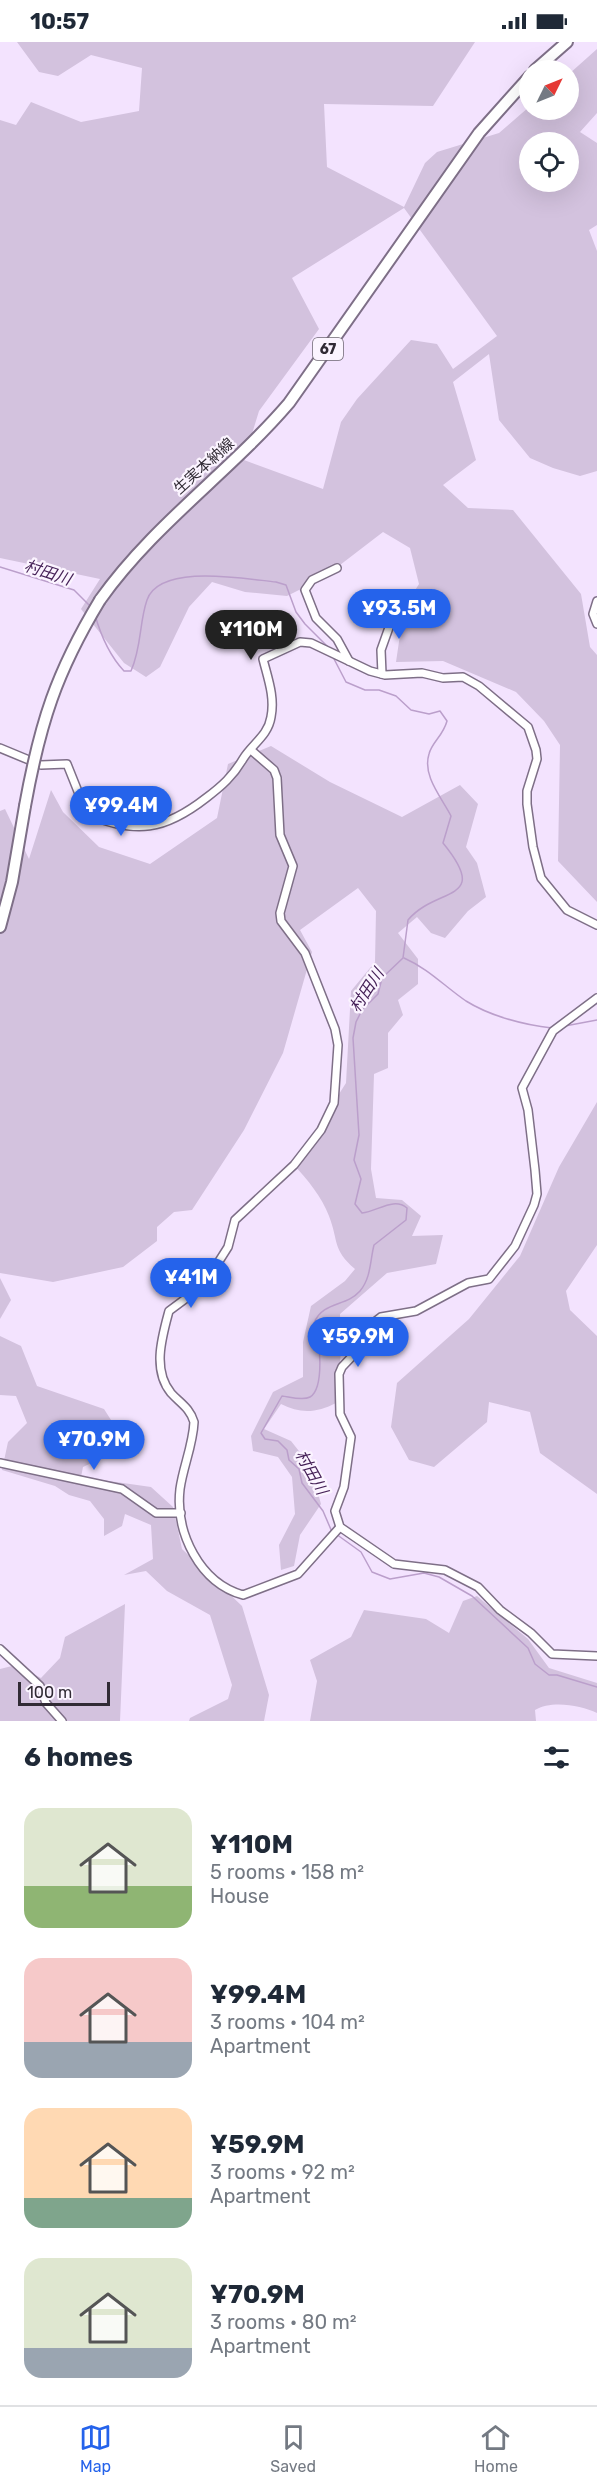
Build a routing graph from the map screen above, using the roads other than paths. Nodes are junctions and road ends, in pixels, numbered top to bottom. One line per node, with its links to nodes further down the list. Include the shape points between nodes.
1 (567, 42): 2 (main road)
2 (546, 60)
3 (519, 88): 13 (main road, 生実本納線 / 67, bridge, via 479,133 289,403 152,537 100,600 71,650 50,698 34,756)
4 (337, 568): 8 (street, via 312,580 305,591 316,618 337,639)
5 (597, 601): 7 (street)
6 (397, 605): 9 (street, via 381,650)
7 (597, 624)
8 (347, 660): 9 (street); 11 (street, via 311,643 300,642 263,659 273,696 271,719)
9 (382, 674): 12 (street, via 422,673 470,679 528,727 537,759 527,791 528,812 541,878 567,910)
10 (0, 748): 11 (street, via 41,765 67,764 87,814 119,825 144,826 164,824 190,811 229,780)
11 (251, 750): 16 (street, via 274,770 277,778 280,835 293,866 281,921 305,953 335,1029 338,1045 334,1103 321,1130 294,1165 235,1220 228,1247 204,1285 169,1311 160,1371 168,1388 191,1412 194,1422 181,1486)
12 (597, 925)
13 (0, 927)
14 (597, 998): 17 (street, via 556,1028 522,1088 537,1194 515,1246 489,1279 468,1283 416,1311 375,1320 365,1331 359,1351 342,1367 340,1414 351,1437 344,1487 335,1511)
15 (0, 1463): 16 (street, via 122,1489 156,1513)
16 (181, 1513): 17 (street, via 190,1545 203,1570 221,1587 243,1595 298,1574)
17 (340, 1527): 19 (street, via 394,1564 430,1566 478,1587 552,1654)
18 (0, 1649): 20 (street, via 31,1676)
19 (597, 1656)
20 (62, 1721)

